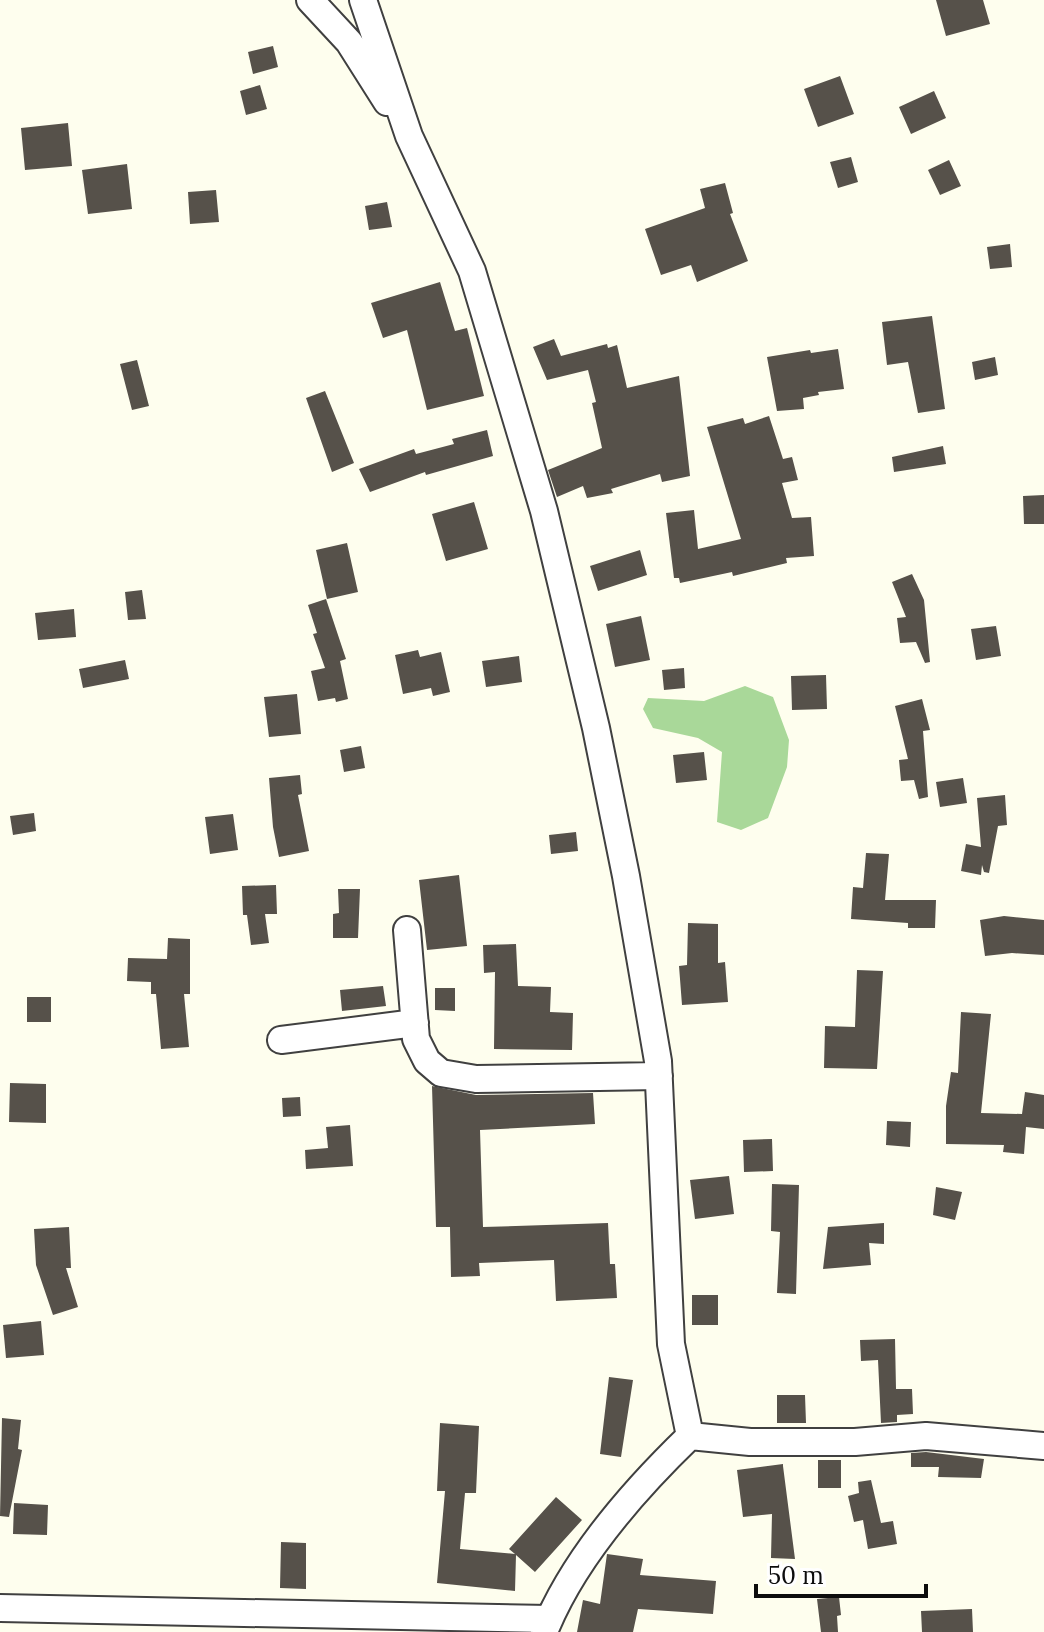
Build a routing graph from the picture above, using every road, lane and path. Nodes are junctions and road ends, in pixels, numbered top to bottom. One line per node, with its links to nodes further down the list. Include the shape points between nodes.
1 (310, 0): 3 (street, via 349,42)
2 (363, 0): 3 (street)
3 (409, 136): 7 (street, via 472,271 544,511 596,728)
4 (407, 930): 5 (street)
5 (415, 1023): 6 (street); 7 (street, via 427,1061 441,1073 476,1079)
6 (281, 1040)
7 (659, 1076): 8 (street, via 671,1344)
8 (690, 1436): 9 (street, via 855,1442 926,1436); 11 (street, via 654,1471 582,1560)
9 (1044, 1446)
10 (0, 1608): 11 (street)
11 (546, 1626)

